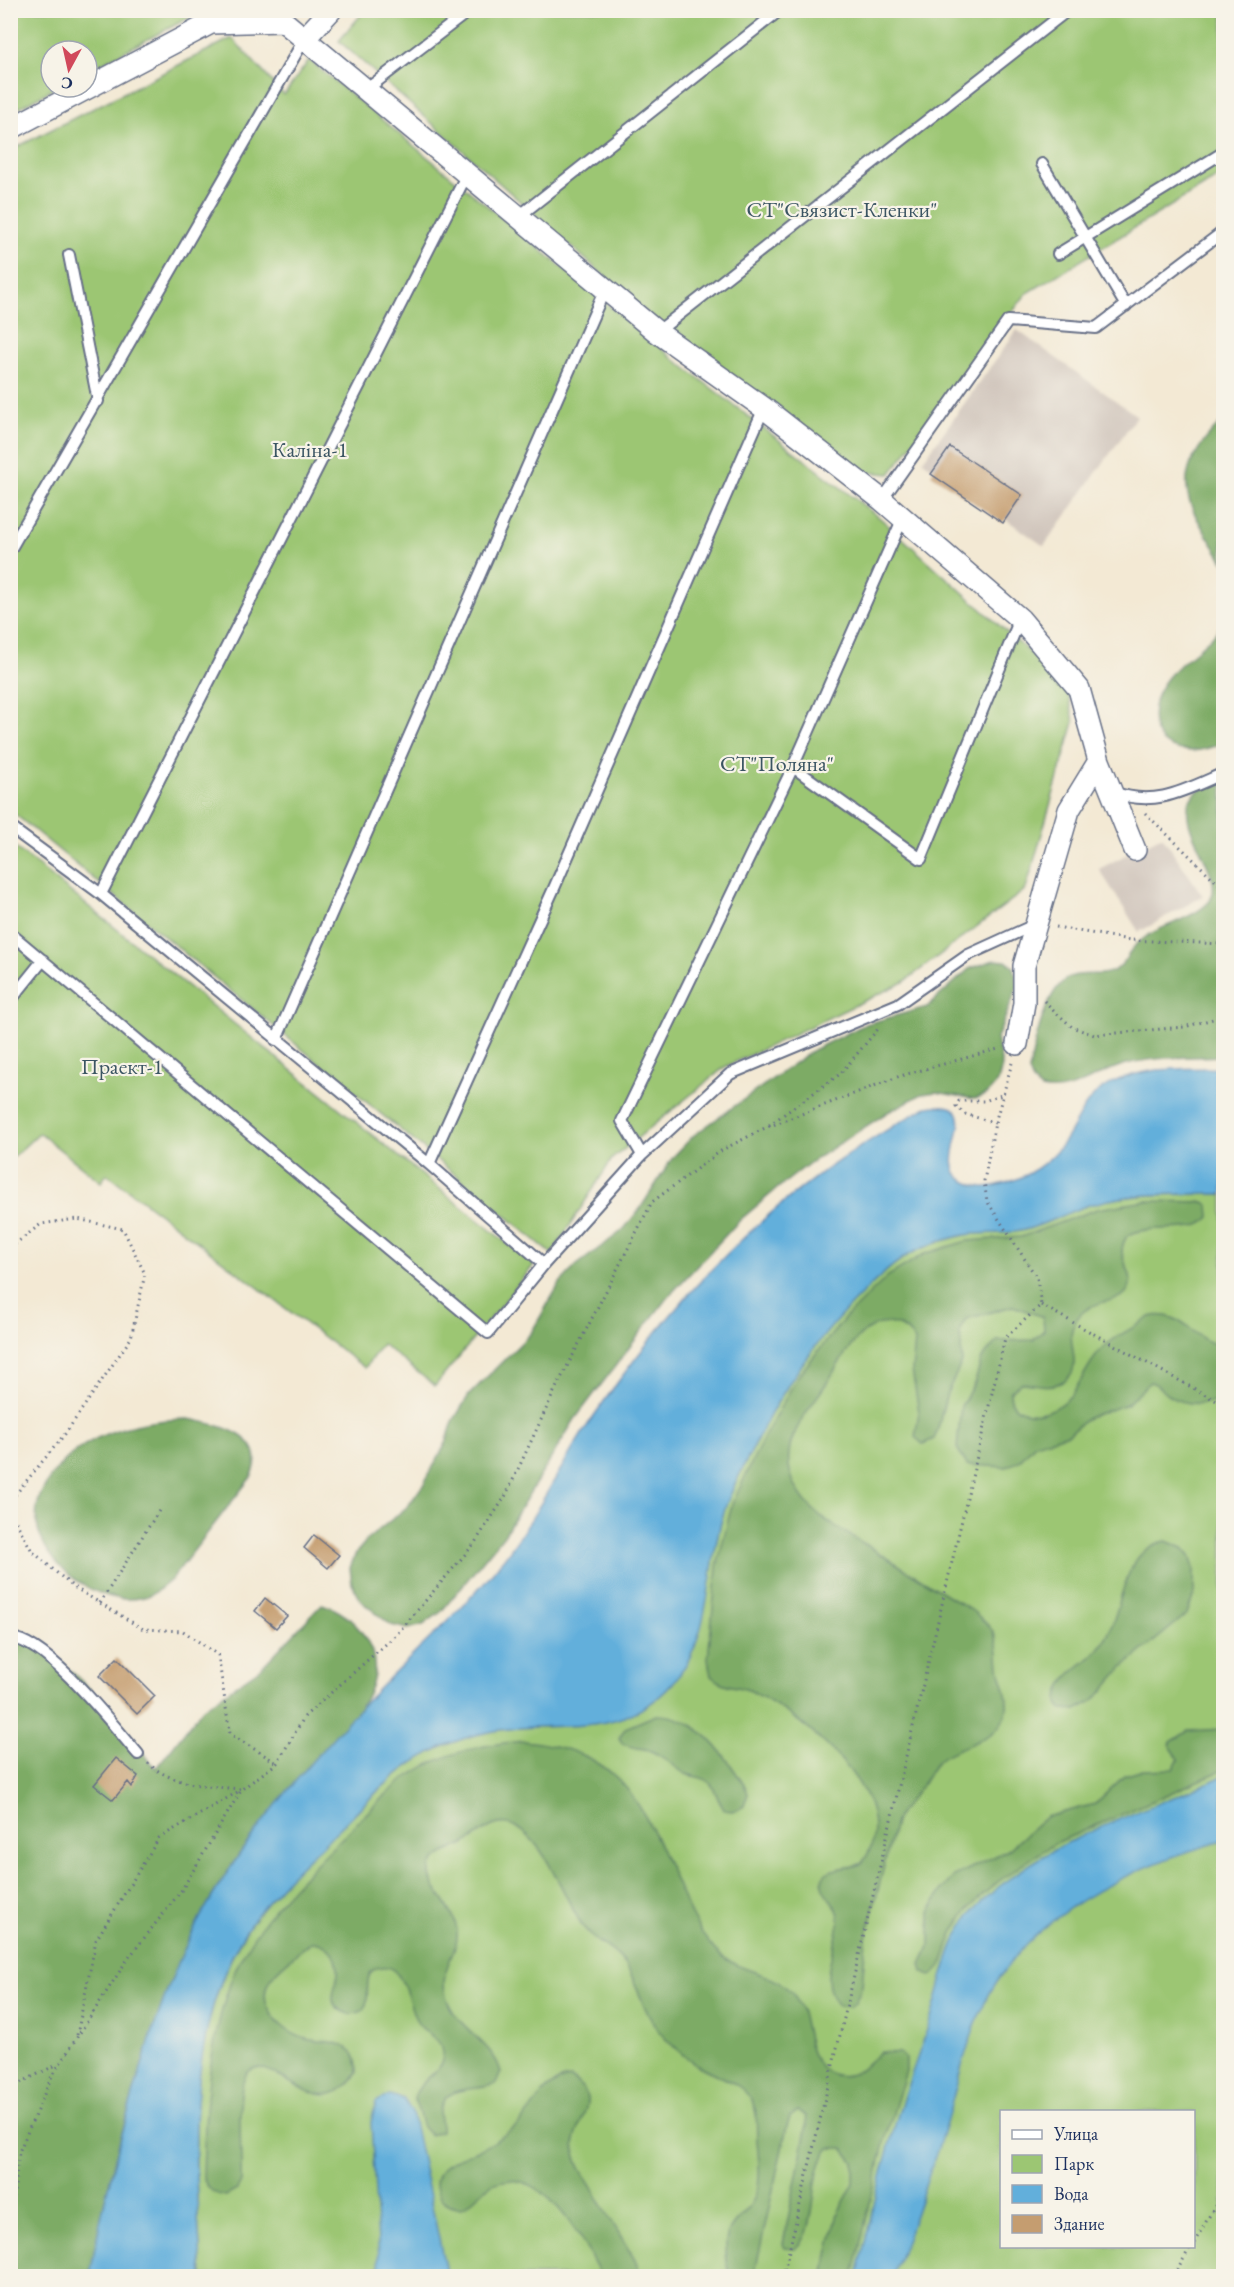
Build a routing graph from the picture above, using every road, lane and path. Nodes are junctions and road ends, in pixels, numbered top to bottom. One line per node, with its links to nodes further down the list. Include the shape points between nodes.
1 (331, 10): 5 (street)
2 (470, 10): 6 (lane)
3 (780, 10): 11 (lane)
4 (1068, 10): 18 (lane)
5 (305, 38): 6 (street); 7 (street, via 283,21 211,23); 19 (lane)
6 (367, 89): 10 (street)
7 (10, 129)
8 (1224, 152): 13 (lane)
9 (1042, 164): 13 (lane)
10 (467, 174): 11 (street); 33 (lane)
11 (518, 217): 16 (street)
12 (1224, 231): 17 (lane)
13 (1085, 237): 14 (lane); 17 (lane)
14 (1058, 254)
15 (69, 255): 19 (lane)
16 (605, 289): 18 (street); 42 (lane)
17 (1126, 306): 21 (lane, via 1096,328 1008,321)
18 (657, 332): 20 (street)
19 (98, 401): 23 (lane)
20 (764, 408): 21 (street); 48 (lane)
21 (882, 500): 22 (street)
22 (902, 520): 24 (street); 26 (lane)
23 (10, 550)
24 (1020, 619): 25 (street, via 1079,689); 26 (lane, via 921,860)
25 (1099, 761): 28 (street); 34 (street, via 1069,810)
26 (793, 767): 47 (lane, via 622,1121)
27 (1224, 773): 29 (lane, via 1179,793)
28 (1109, 790): 29 (lane); 31 (street)
29 (1131, 799): 32 (path)
30 (10, 827): 33 (lane)
31 (1135, 850)
32 (1224, 889)
33 (100, 894): 42 (lane)
34 (1037, 924): 36 (path, via 1131,940); 38 (street); 40 (lane, via 968,955)
35 (10, 933): 37 (lane)
36 (1224, 944)
37 (43, 960): 39 (lane); 50 (lane, via 488,1333)
38 (1023, 977): 41 (path, via 1072,1027 1094,1035 1185,1026); 43 (street, via 1024,1003)
39 (10, 1001)
40 (898, 1004): 46 (path, via 840,1074); 47 (lane, via 730,1074)
41 (1224, 1016)
42 (276, 1040): 48 (lane)
43 (1017, 1044): 44 (path); 46 (path, via 900,1076)
44 (1002, 1095): 45 (path); 45 (path, via 984,1101 959,1101 956,1106 964,1114)
45 (994, 1123): 51 (path, via 984,1171 987,1202 1037,1278)
46 (765, 1128): 59 (path, via 722,1150 652,1202 504,1497 474,1544 397,1634 305,1716)
47 (642, 1155): 50 (lane)
48 (429, 1164): 50 (lane)
49 (10, 1248): 53 (path, via 41,1224 77,1219 123,1229 145,1274 131,1338 65,1434)
50 (544, 1264)
51 (1041, 1305): 52 (path); 68 (path, via 1005,1338)
52 (1224, 1405)
53 (10, 1501)
54 (160, 1509): 56 (path)
55 (10, 1511): 56 (path, via 32,1551 72,1586)
56 (100, 1603): 59 (path, via 143,1629 183,1631 218,1654 230,1734)
57 (10, 1638): 58 (lane, via 20,1638 66,1672)
58 (138, 1754): 60 (path, via 160,1774 194,1785)
59 (277, 1763): 60 (path)
60 (242, 1789): 61 (path, via 182,1891 127,1960); 61 (path, via 159,1838 96,1940)
61 (76, 2038): 62 (path)
62 (59, 2064): 63 (path); 65 (path, via 19,2152)
63 (10, 2088)
64 (1224, 2190): 66 (path)
65 (10, 2228)
66 (1195, 2241)
67 (1190, 2248): 69 (path)
68 (783, 2277)
69 (1174, 2277)

